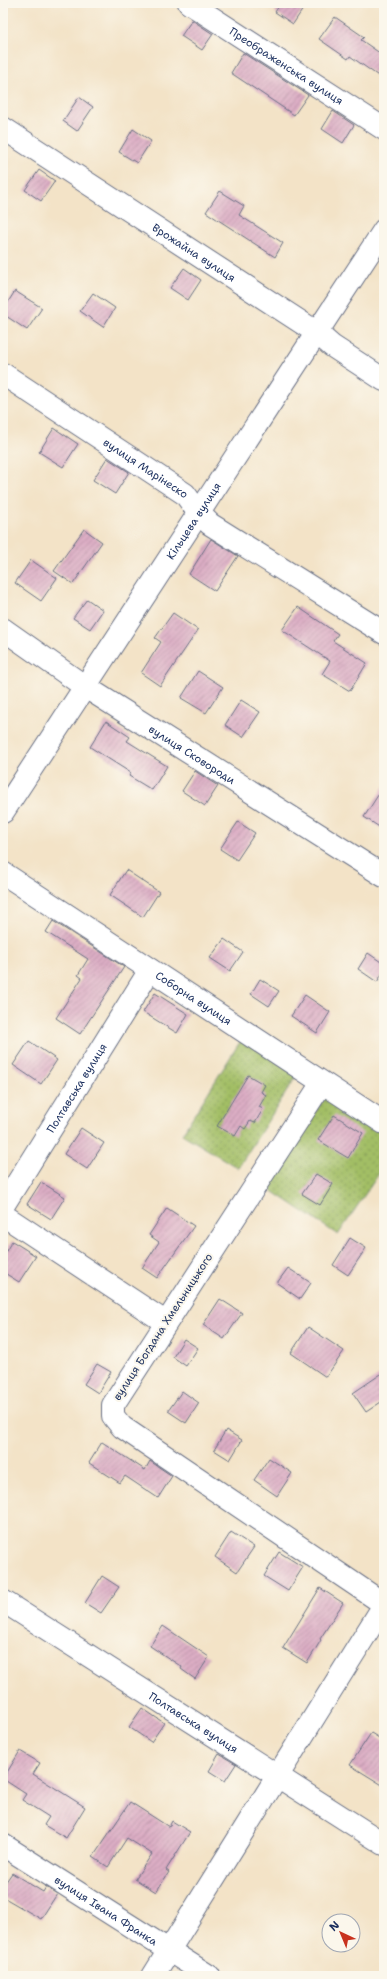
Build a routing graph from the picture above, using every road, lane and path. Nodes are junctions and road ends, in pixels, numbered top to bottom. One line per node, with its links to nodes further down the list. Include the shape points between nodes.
1 (189, 3): 3 (street, Преображенська вулиця)
2 (3, 128): 5 (street, Врожайна вулиця)
3 (384, 129)
4 (384, 230): 5 (street, Кільцева вулиця)
5 (316, 332): 7 (street, Врожайна вулиця, via 332,346); 8 (street, Кільцева вулиця)
6 (3, 374): 8 (street, вулиця Марінеско, via 185,494)
7 (384, 380)
8 (198, 512): 10 (street, вулиця Марінеско, via 210,524); 11 (street, Кільцева вулиця)
9 (3, 629): 11 (street, вулиця Сковороди)
10 (384, 633)
11 (84, 686): 12 (street, Кільцева вулиця); 14 (street, вулиця Сковороди)
12 (3, 812)
13 (3, 873): 15 (street, Соборна вулиця)
14 (384, 876)
15 (150, 970): 16 (street, Соборна вулиця); 18 (street, Полтавська вулиця)
16 (322, 1083): 17 (street, Соборна вулиця); 20 (street, вулиця Богдана Хмельницького)
17 (384, 1123)
18 (3, 1206)
19 (3, 1215): 20 (street)
20 (165, 1322): 22 (street, вулиця Богдана Хмельницького, via 113,1405 113,1416 122,1427)
21 (3, 1601): 23 (street, Полтавська вулиця)
22 (384, 1604): 23 (street)
23 (276, 1777): 24 (street, Полтавська вулиця); 26 (street)
24 (384, 1844)
25 (3, 1845): 26 (street, вулиця Івана Франка)
26 (169, 1951): 27 (street); 28 (street, вулиця Івана Франка)
27 (153, 1976)
28 (209, 1976)

